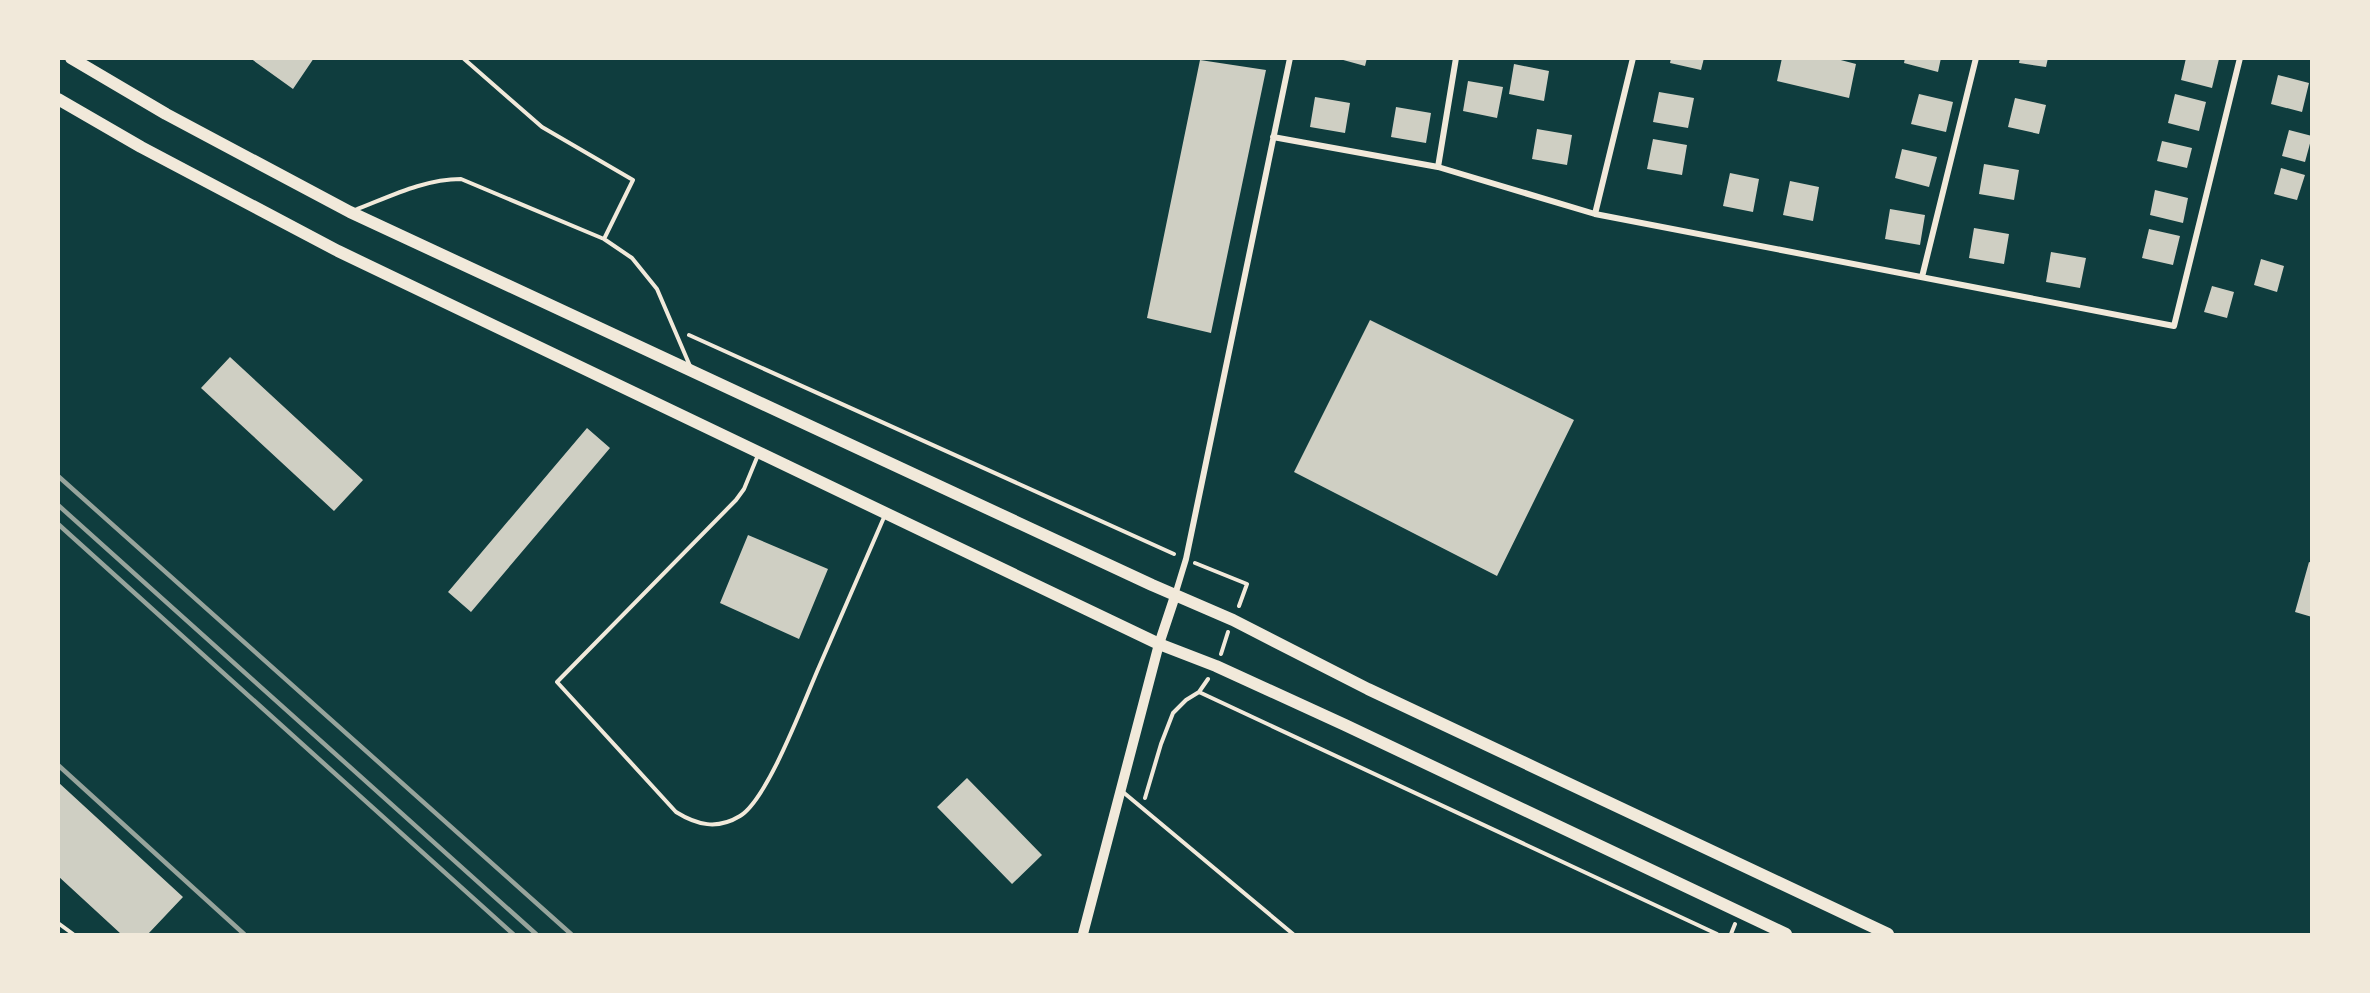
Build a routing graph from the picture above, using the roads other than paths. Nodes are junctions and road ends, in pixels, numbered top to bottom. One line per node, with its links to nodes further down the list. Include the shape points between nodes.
1 (71, 58): 11 (main road, via 166,114)
2 (463, 58): 13 (lane, via 542,127 633,180)
3 (1290, 58): 9 (street)
4 (1456, 58): 10 (street)
5 (1633, 58): 12 (street)
6 (1976, 58): 14 (street)
7 (2240, 58): 14 (street, via 2174,326)
8 (58, 99): 16 (main road, via 338,251)
9 (1273, 137): 10 (street); 18 (street, via 1186,559)
10 (1438, 167): 12 (street)
11 (350, 212): 13 (lane, via 420,186 461,179); 15 (main road)
12 (1595, 214): 14 (street)
13 (604, 238): 15 (lane, via 632,258 657,289)
14 (1922, 277)
15 (693, 372): 18 (main road)
16 (760, 452): 17 (main road); 17 (lane, via 736,500 557,682 676,812 688,819 702,825 717,825 740,816 753,804 776,764)
17 (886, 512): 19 (main road)
18 (1175, 596): 19 (street); 26 (main road, via 1233,620 1368,689)
19 (1159, 644): 20 (street); 25 (main road, via 1216,666)
20 (1122, 791): 23 (street); 24 (lane)
21 (58, 923): 22 (lane)
22 (73, 934)
23 (1083, 934)
24 (1291, 934)
25 (1786, 934)
26 (1888, 934)

